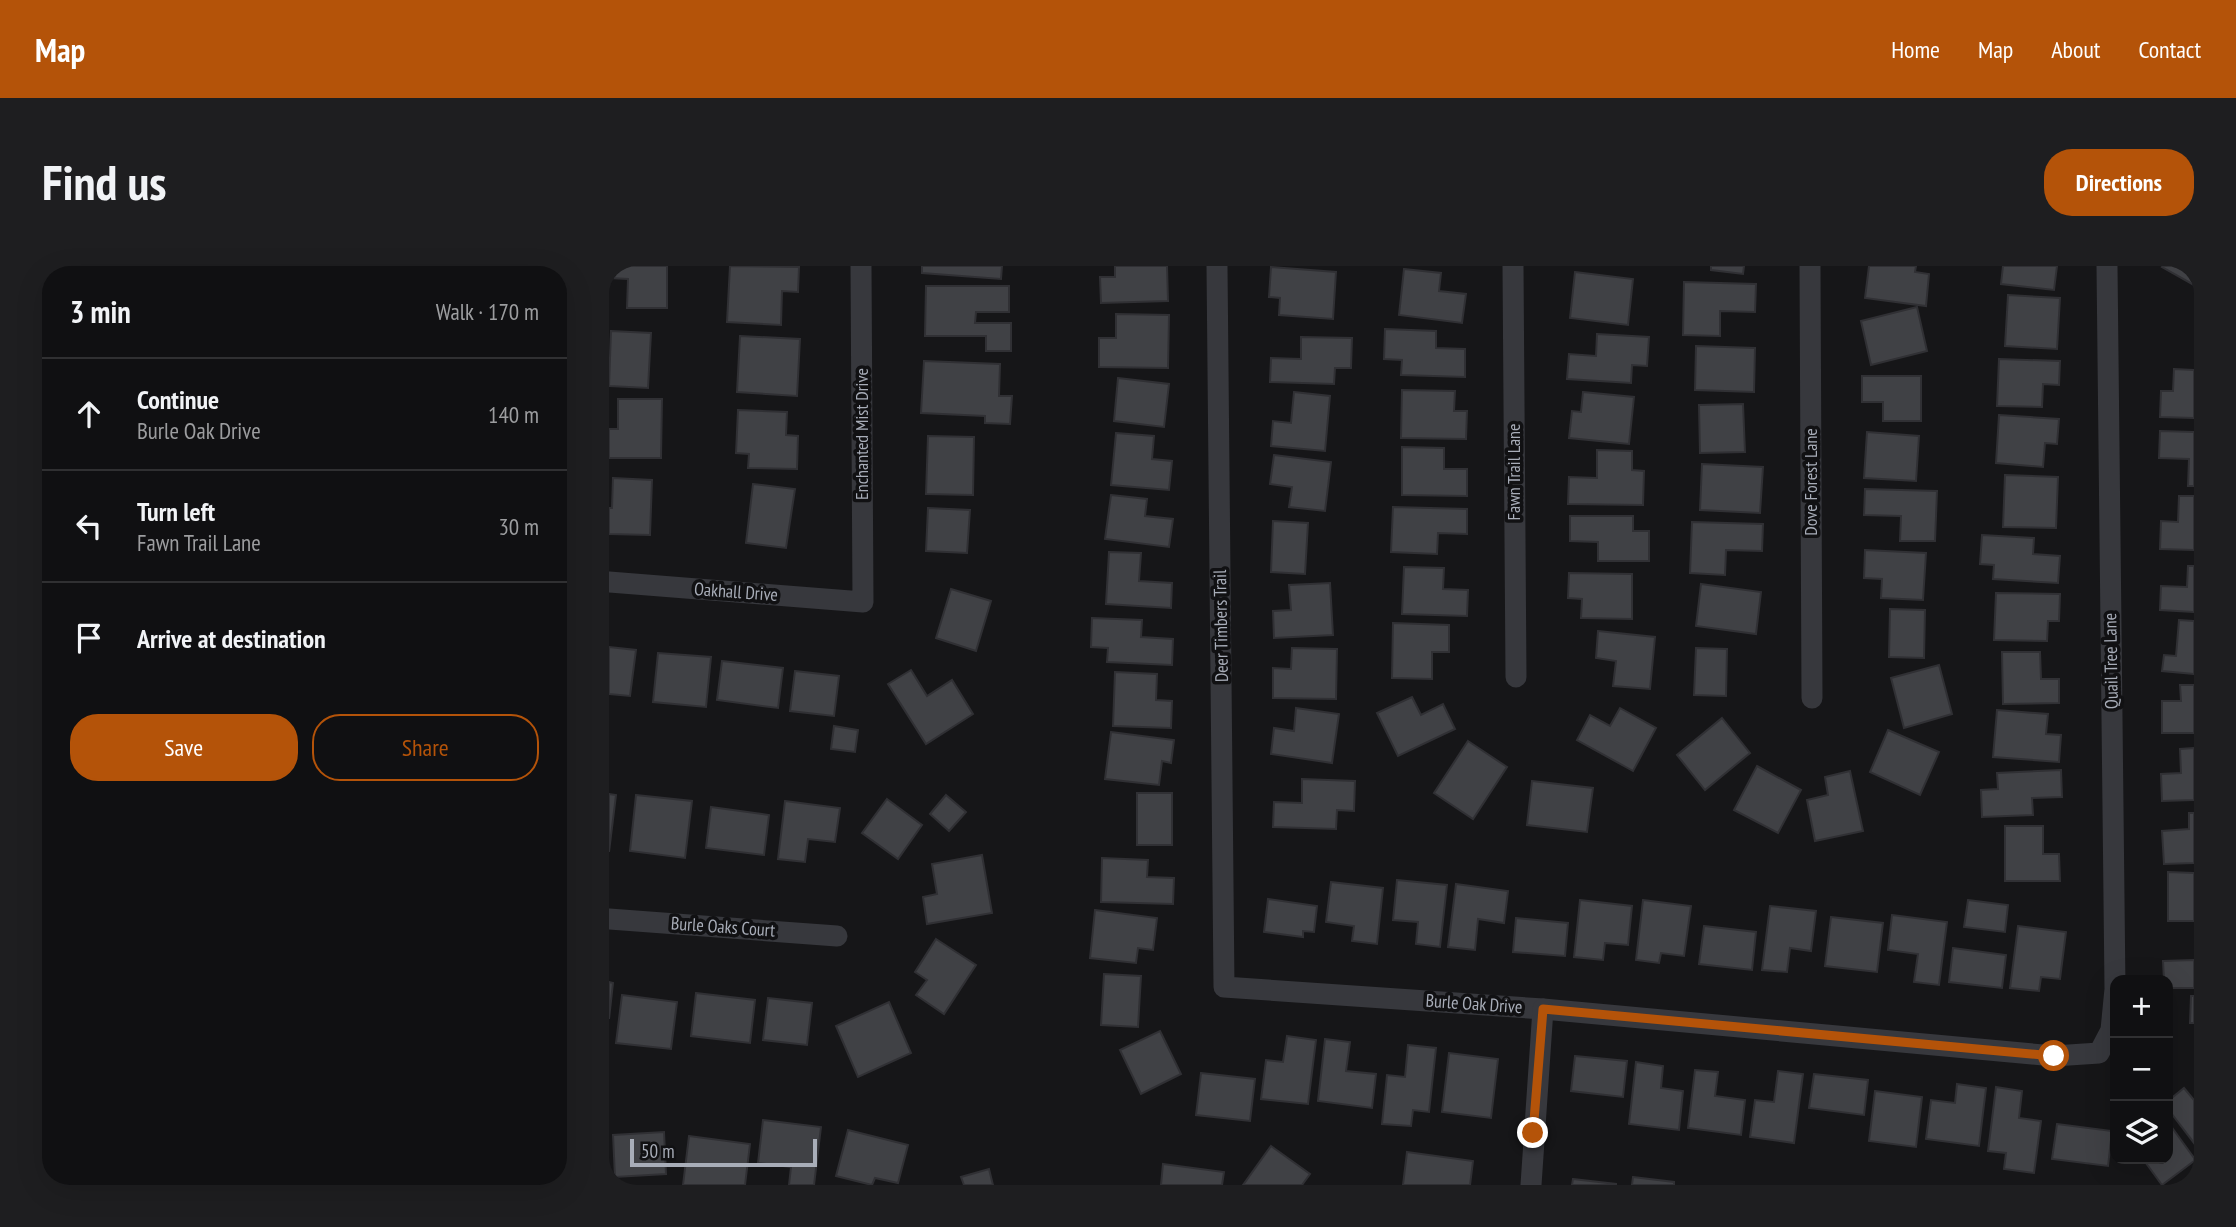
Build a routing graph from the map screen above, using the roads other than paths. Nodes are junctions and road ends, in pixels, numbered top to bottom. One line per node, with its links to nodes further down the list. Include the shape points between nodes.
1 (861, 266): 7 (street, Enchanted Mist Drive)
2 (1217, 266): 12 (street, Deer Timbers Trail)
3 (1513, 266): 8 (street, Fawn Trail Lane)
4 (1810, 266): 9 (street, Dove Forest Lane)
5 (2107, 266): 14 (street, Quail Tree Lane, via 2115,989 2111,1030)
6 (609, 582): 7 (street, Oakhall Drive)
7 (863, 602)
8 (1516, 677)
9 (1812, 698)
10 (609, 919): 11 (street, Burle Oaks Court)
11 (837, 936)
12 (1224, 987): 13 (street, Burle Oak Drive)
13 (1543, 1009): 14 (street, Burle Oak Drive, via 2054,1056); 15 (street)
14 (2099, 1053)
15 (1531, 1185)

